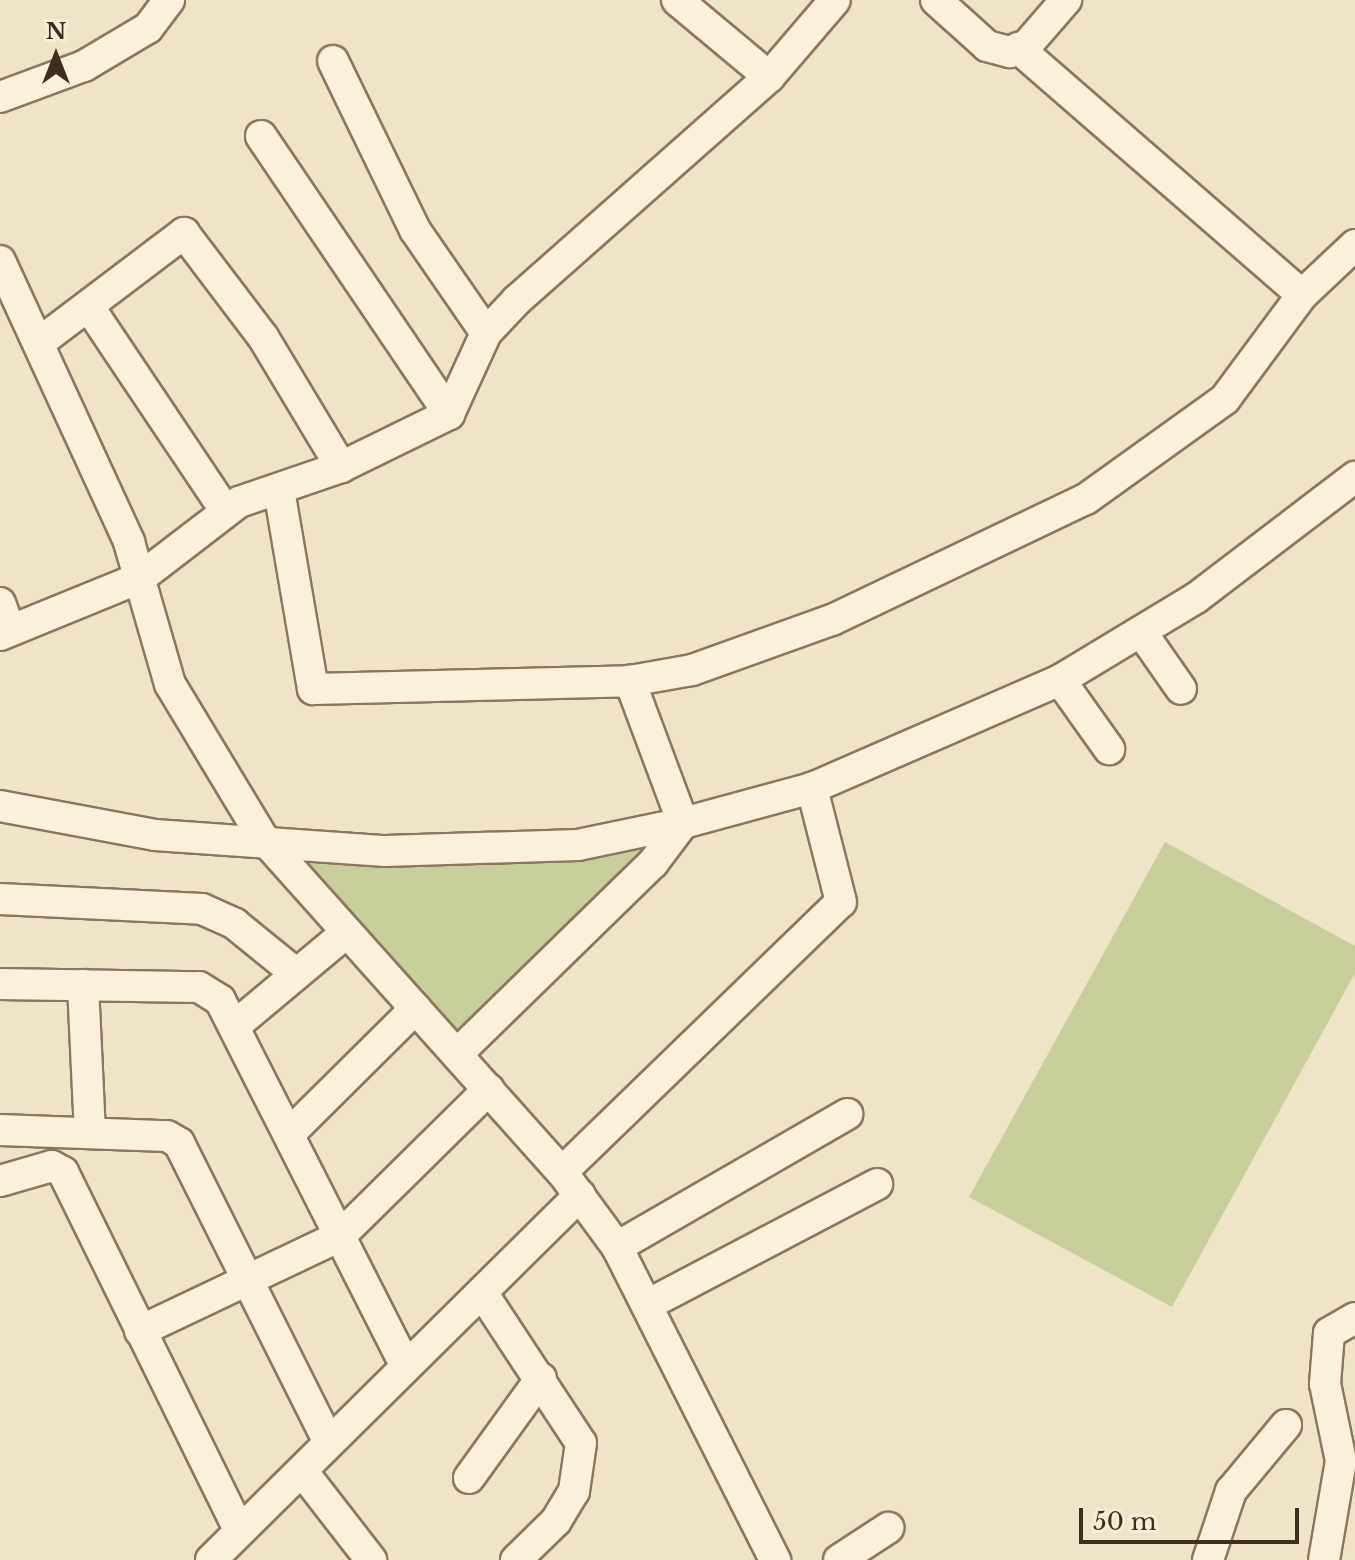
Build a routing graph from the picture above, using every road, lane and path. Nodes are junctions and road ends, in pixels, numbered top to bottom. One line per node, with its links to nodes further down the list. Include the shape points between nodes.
1 (169, 0): 9 (street, via 148,28 84,66)
2 (677, 0): 8 (street)
3 (835, 0): 8 (street)
4 (936, 0): 6 (street, via 987,46)
5 (1066, 0): 6 (street)
6 (1018, 48): 13 (street)
7 (333, 61): 15 (street, via 415,230)
8 (769, 77): 15 (street)
9 (0, 97)
10 (261, 136): 17 (street)
11 (1355, 245): 13 (street)
12 (0, 261): 16 (street)
13 (1302, 295): 26 (street, via 1225,399 1075,506 832,620 692,670)
14 (89, 307): 16 (street); 18 (street, via 184,233 263,337); 21 (street)
15 (486, 333): 17 (street)
16 (40, 342): 22 (street)
17 (449, 414): 18 (street)
18 (341, 467): 20 (street)
19 (1355, 477): 24 (street)
20 (279, 490): 21 (street); 26 (street, via 313,689)
21 (225, 510): 22 (street)
22 (140, 578): 23 (street); 32 (street, via 170,684)
23 (3, 623)
24 (1142, 633): 25 (street); 27 (street)
25 (1060, 680): 28 (street); 29 (street)
26 (630, 681): 31 (street)
27 (1181, 689)
28 (1109, 749)
29 (812, 788): 31 (street); 48 (street, via 841,902)
30 (0, 806): 32 (street, via 155,835)
31 (683, 823): 32 (street, via 578,845 486,852); 40 (street, via 653,863)
32 (263, 838): 34 (street)
33 (0, 899): 35 (street, via 202,909 235,924)
34 (347, 932): 35 (street); 38 (street)
35 (294, 972): 39 (street)
36 (0, 984): 37 (street)
37 (83, 985): 39 (street, via 199,987); 44 (street)
38 (416, 1008): 40 (street); 45 (street)
39 (237, 1024): 45 (street)
40 (457, 1054): 41 (street)
41 (489, 1089): 48 (street); 50 (street)
42 (847, 1114): 51 (street)
43 (0, 1130): 44 (street)
44 (86, 1133): 46 (street, via 85,1154); 52 (street, via 167,1136 179,1143)
45 (290, 1133): 50 (street)
46 (59, 1168): 47 (street); 56 (street)
47 (0, 1181)
48 (571, 1184): 51 (street); 53 (street)
49 (877, 1184): 54 (street)
50 (340, 1236): 52 (street); 57 (street)
51 (617, 1247): 54 (street)
52 (247, 1277): 56 (street); 60 (street)
53 (483, 1294): 57 (street); 58 (street)
54 (647, 1305): 68 (street)
55 (1355, 1318): 71 (street, via 1329,1333 1325,1384 1341,1461)
56 (140, 1331): 64 (street)
57 (406, 1367): 60 (street)
58 (541, 1378): 62 (street); 67 (street, via 574,1428 581,1461 556,1521)
59 (1286, 1425): 70 (street, via 1231,1491)
60 (329, 1442): 61 (street)
61 (302, 1471): 64 (street); 66 (street)
62 (469, 1478)
63 (888, 1528): 69 (street)
64 (240, 1531): 65 (street)
65 (211, 1560)
66 (371, 1560)
67 (516, 1560)
68 (775, 1560)
69 (839, 1560)
70 (1208, 1560)
71 (1324, 1560)

